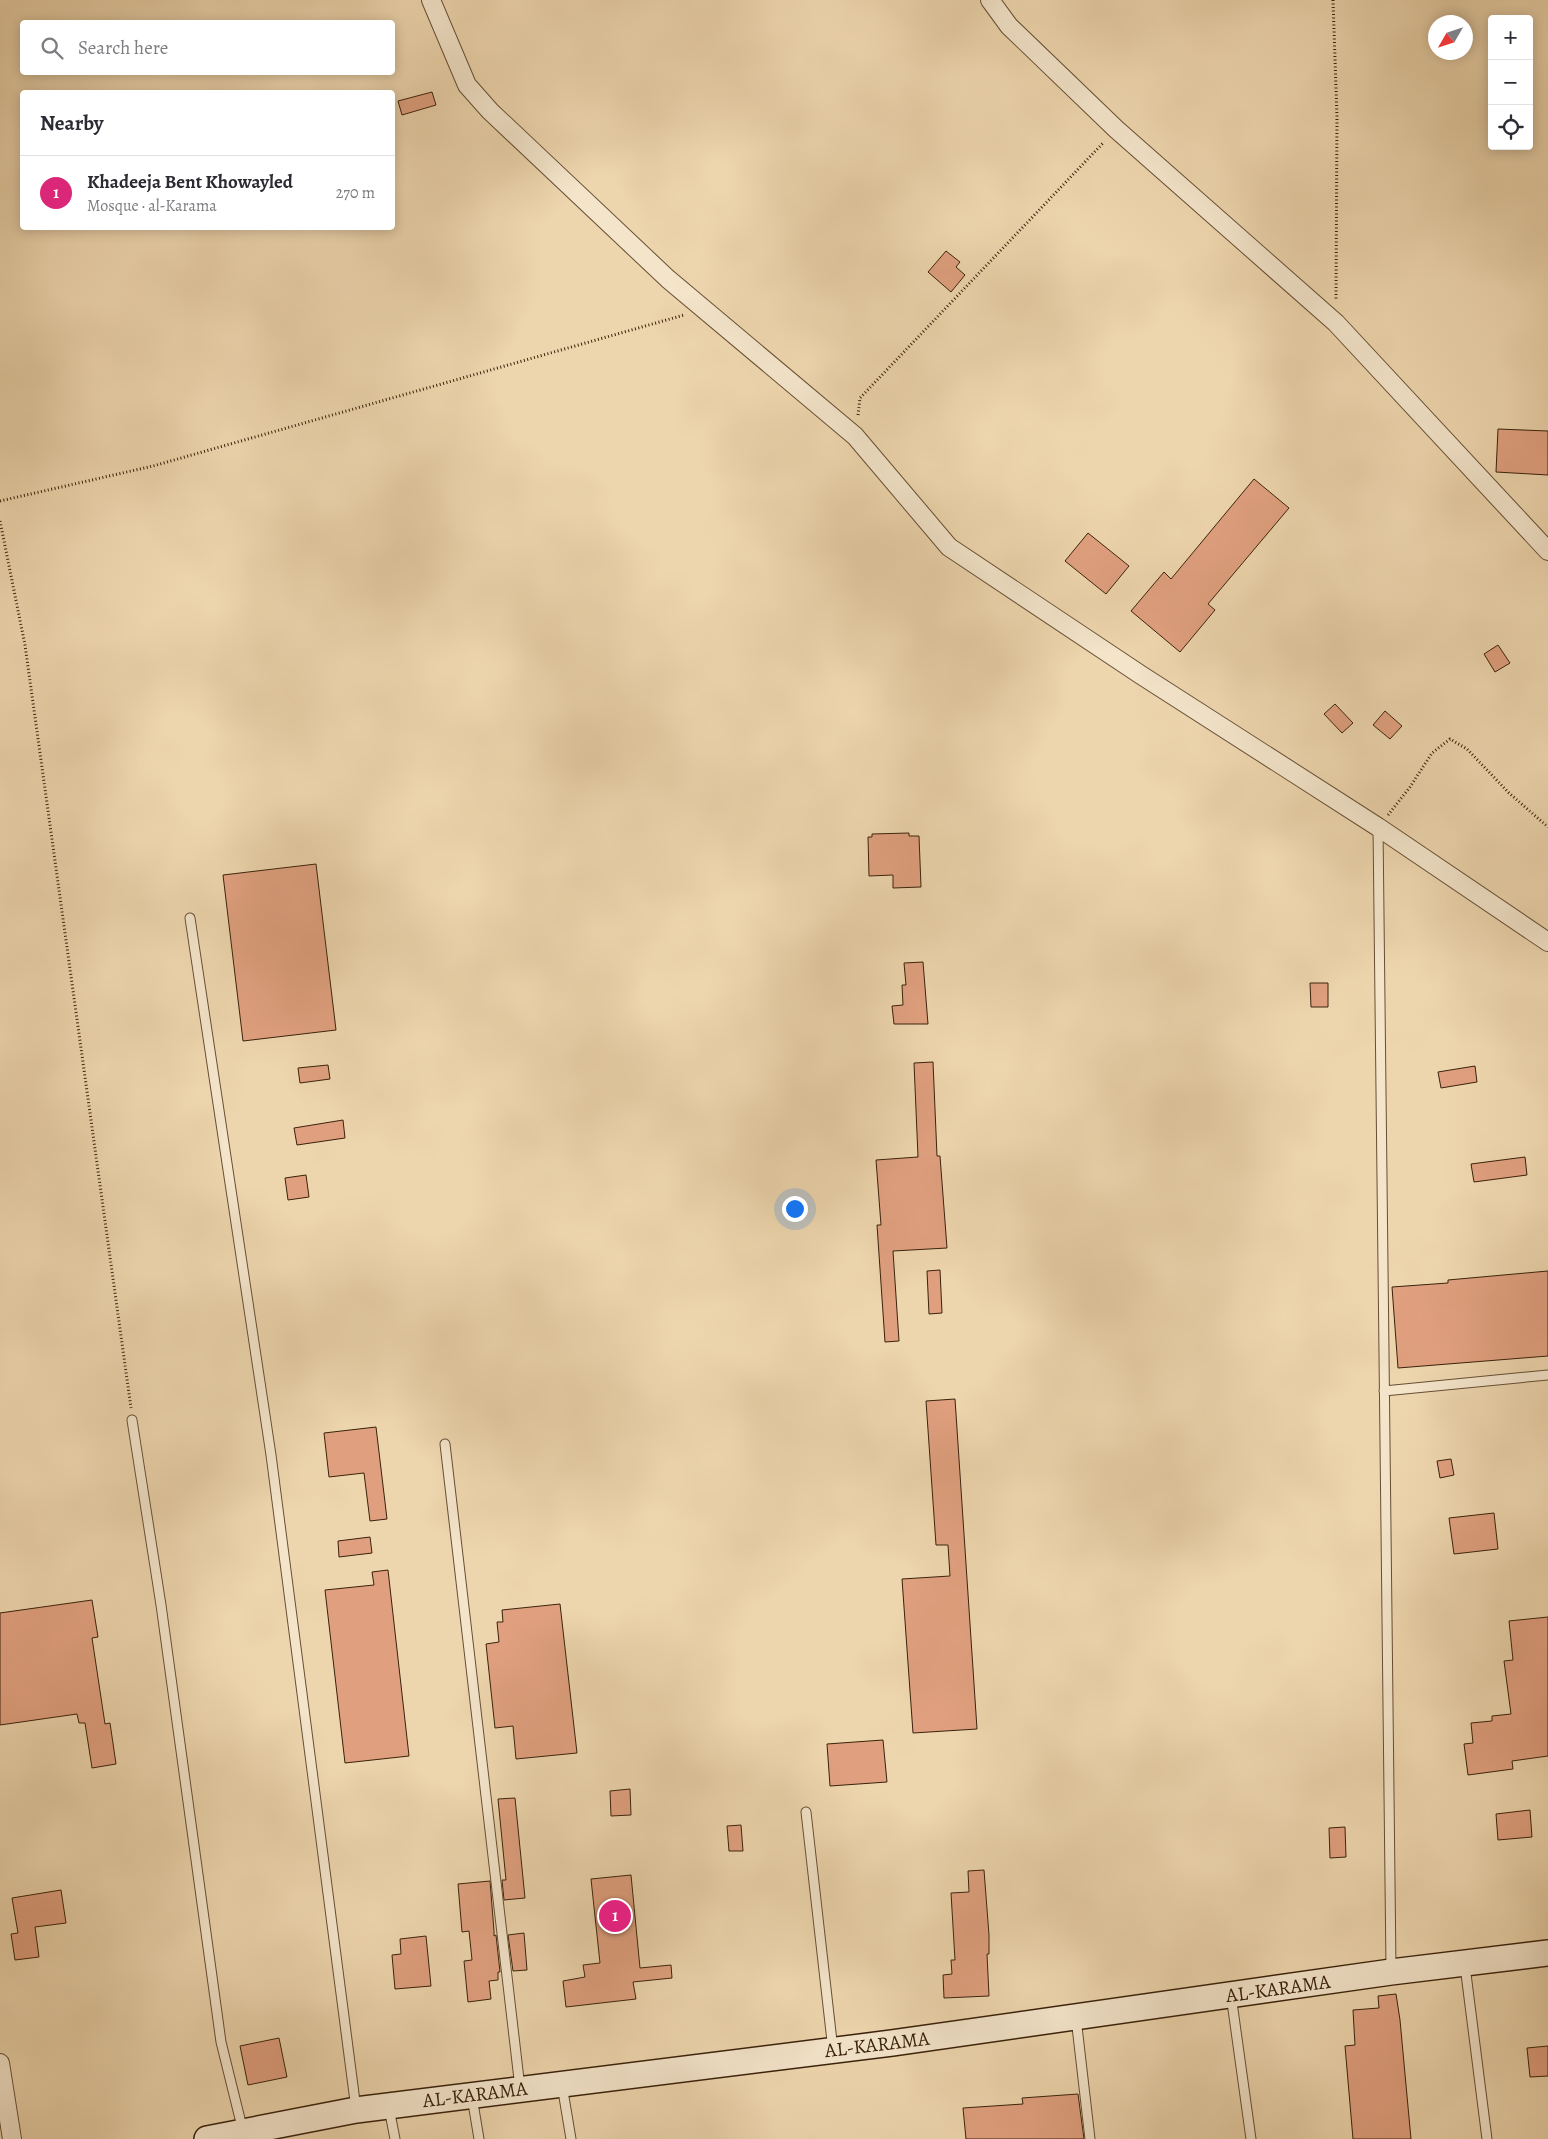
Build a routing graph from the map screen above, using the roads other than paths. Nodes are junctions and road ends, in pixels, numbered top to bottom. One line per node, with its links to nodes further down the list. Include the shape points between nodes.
1 (431, 0): 4 (street, via 467,84 484,105 668,279 855,436 950,547 1141,675)
2 (990, 0): 3 (street, via 1009,26 1116,129 1336,323)
3 (1548, 551)
4 (1378, 827): 6 (street); 8 (lane)
5 (190, 918): 23 (lane, via 271,1455)
6 (1548, 942)
7 (1548, 1375): 8 (lane)
8 (1384, 1391): 14 (lane)
9 (132, 1420): 24 (lane, via 161,1605 221,2042)
10 (445, 1444): 20 (lane)
11 (806, 1812): 17 (lane)
12 (1548, 1953): 13 (main road, AL-KARAMA)
13 (1464, 1963): 14 (main road, AL-KARAMA); 32 (lane)
14 (1391, 1972): 15 (main road, AL-KARAMA)
15 (1231, 1995): 16 (main road, AL-KARAMA); 31 (lane)
16 (1076, 2017): 17 (main road, AL-KARAMA); 30 (lane)
17 (833, 2050): 19 (main road, AL-KARAMA)
18 (0, 2063): 25 (street)
19 (562, 2083): 20 (main road, AL-KARAMA); 29 (lane)
20 (520, 2089): 21 (main road, AL-KARAMA)
21 (472, 2095): 22 (main road, AL-KARAMA); 28 (lane)
22 (388, 2106): 23 (main road, AL-KARAMA); 27 (lane)
23 (356, 2110): 24 (main road, AL-KARAMA)
24 (244, 2136): 26 (main road, AL-KARAMA)
25 (12, 2139)
26 (207, 2139)
27 (395, 2139)
28 (479, 2139)
29 (571, 2139)
30 (1090, 2139)
31 (1251, 2139)
32 (1487, 2139)

